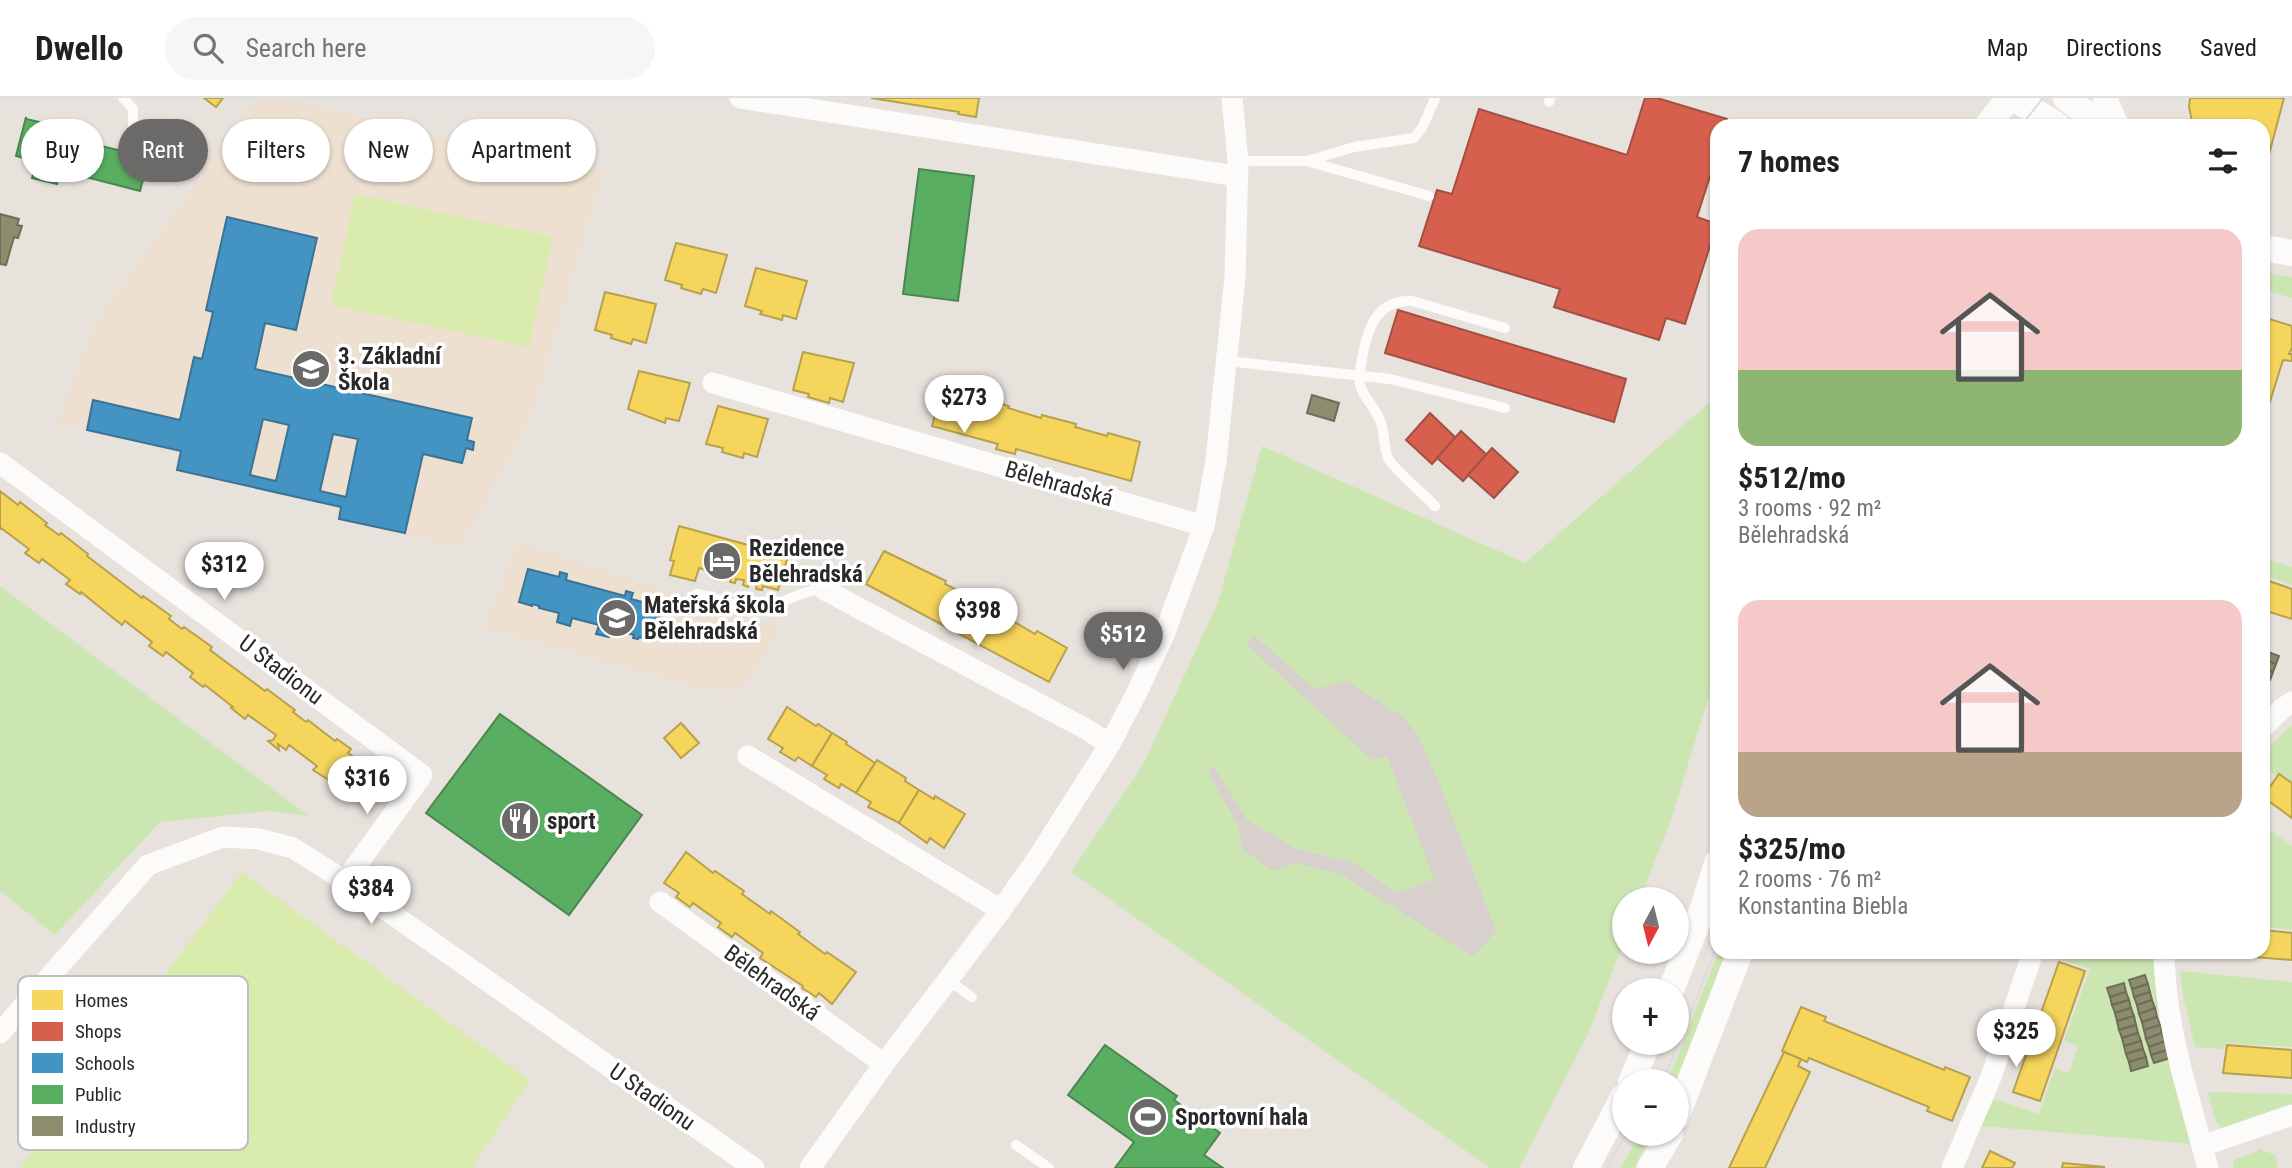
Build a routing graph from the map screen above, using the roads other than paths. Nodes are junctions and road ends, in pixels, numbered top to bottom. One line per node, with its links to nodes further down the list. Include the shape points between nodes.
1 (123, 98): 9 (lane, via 133,109)
2 (740, 98): 16 (street)
3 (1231, 98): 16 (street)
4 (1983, 98): 10 (street)
5 (2012, 98): 11 (street); 12 (street)
6 (2106, 98): 14 (street)
7 (1435, 99): 15 (lane, via 1415,138 1354,147)
8 (2074, 107): 13 (street)
9 (133, 119)
10 (1986, 119)
11 (1992, 119)
12 (2046, 119)
13 (2092, 119)
14 (2113, 119)
15 (1307, 161): 16 (lane); 17 (lane)
16 (1238, 168): 19 (street, via 1236,277)
17 (1429, 196)
18 (1506, 328): 20 (lane, via 1401,300 1377,315)
19 (1228, 361): 20 (lane); 25 (street)
20 (1359, 376): 22 (lane, via 1390,379); 24 (lane, via 1360,386 1380,418 1389,459)
21 (713, 383): 25 (street, Bělehradská)
22 (1505, 408)
23 (0, 463): 32 (street, U Stadionu, via 422,775)
24 (1435, 506)
25 (1204, 526): 30 (street, via 1164,635)
26 (825, 590): 27 (lane, via 814,589 783,602 753,607); 30 (street)
27 (697, 594)
28 (2292, 702): 29 (street)
29 (2270, 720)
30 (1110, 744): 35 (street)
31 (748, 756): 35 (street)
32 (345, 881): 39 (street, U Stadionu, via 293,848 259,839 223,837 148,865); 52 (street, U Stadionu)
33 (1710, 886): 40 (street)
34 (660, 902): 45 (street, Bělehradská)
35 (1001, 910): 41 (street)
36 (1737, 959): 46 (street)
37 (2031, 959): 57 (street, via 1991,1077)
38 (2164, 959): 51 (street, via 2175,1052)
39 (50, 976)
40 (1676, 978)
41 (948, 980): 42 (lane); 45 (street)
42 (972, 997)
43 (18, 1013): 44 (street, U Stadionu)
44 (0, 1033)
45 (884, 1064): 53 (street)
46 (1689, 1084)
47 (2292, 1115): 51 (street)
48 (1612, 1119): 55 (street)
49 (1016, 1145): 54 (lane)
50 (1663, 1146): 56 (street)
51 (2202, 1146): 58 (street)
52 (754, 1168)
53 (810, 1168)
54 (1049, 1168)
55 (1586, 1168)
56 (1650, 1168)
57 (1952, 1168)
58 (2208, 1168)

